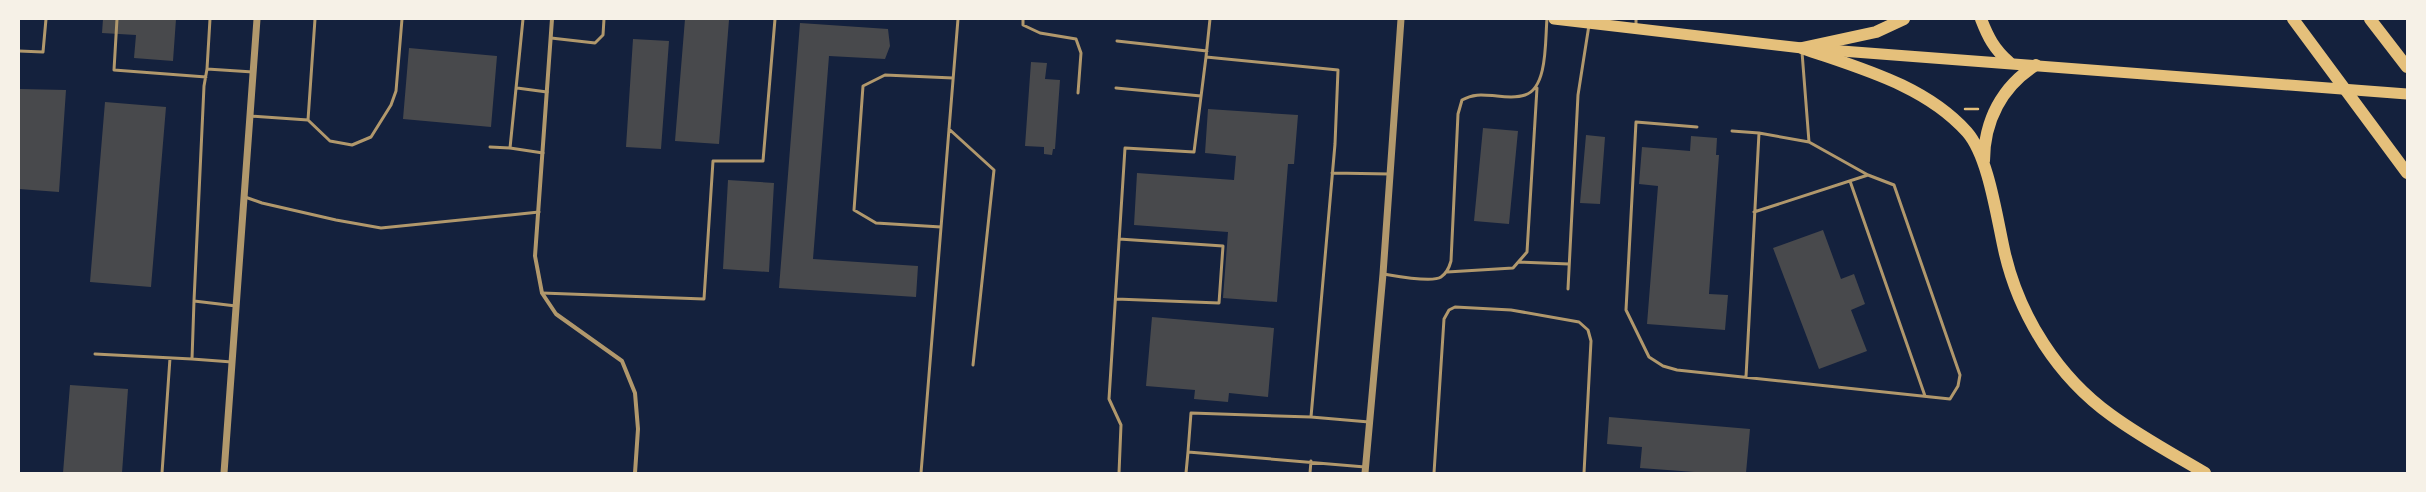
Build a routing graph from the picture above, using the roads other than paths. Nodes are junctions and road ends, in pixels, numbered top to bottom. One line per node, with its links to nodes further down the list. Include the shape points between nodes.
1 (46, 19): 26 (lane, via 43,52)
2 (117, 19): 34 (lane, via 114,70)
3 (210, 19): 32 (lane)
4 (257, 19): 33 (street)
5 (315, 19): 44 (lane)
6 (402, 19): 44 (lane, via 396,91 391,105 371,137 352,145 330,141)
7 (523, 19): 37 (lane)
8 (552, 19): 23 (street)
9 (604, 19): 23 (lane, via 603,34 595,43)
10 (776, 19): 69 (lane, via 763,161 713,161 704,299)
11 (958, 19): 35 (lane)
12 (1023, 19): 40 (lane, via 1023,25 1040,33 1076,39 1081,53)
13 (1210, 19): 27 (lane)
14 (1401, 19): 56 (street)
15 (1547, 19): 36 (lane, via 1542,75)
16 (1554, 19): 21 (highway)
17 (1904, 19): 25 (highway, via 1876,32)
18 (1981, 19): 29 (highway, via 1989,39)
19 (2293, 19): 55 (highway)
20 (2370, 19): 31 (highway)
21 (1589, 23): 22 (highway); 65 (lane, via 1578,95)
22 (1636, 24): 25 (highway)
23 (551, 38): 39 (street)
24 (1117, 41): 27 (lane)
25 (1802, 48): 29 (highway); 49 (lane); 53 (highway, via 1888,79 1919,94 1942,109 1968,133)
26 (19, 51)
27 (1207, 51): 28 (lane)
28 (1206, 57): 42 (lane); 54 (lane, via 1338,70)
29 (2009, 62): 30 (highway)
30 (2036, 65): 41 (highway); 53 (highway, via 2016,79 2004,93 1995,110 1987,138)
31 (2407, 68)
32 (207, 69): 33 (lane); 34 (lane)
33 (253, 72): 43 (street)
34 (206, 77): 71 (lane)
35 (953, 78): 46 (lane); 62 (lane, via 885,75 862,86 854,210 876,223)
36 (1537, 85): 64 (lane, via 1527,252); 66 (lane, via 1535,90 1526,95 1471,95 1462,100 1458,114 1451,261)
37 (517, 88): 39 (lane); 51 (lane)
38 (1116, 88): 42 (lane)
39 (547, 92): 52 (street)
40 (1078, 93)
41 (2407, 94)
42 (1201, 96): 63 (lane, via 1194,152 1125,148)
43 (250, 116): 44 (lane); 59 (street)
44 (308, 120)
45 (1697, 127): 78 (lane, via 1636,122 1626,310 1649,357 1663,366 1677,370)
46 (949, 129): 62 (lane); 77 (lane, via 994,170)
47 (1732, 131): 48 (lane)
48 (1759, 133): 49 (lane); 61 (lane)
49 (1809, 142): 57 (lane)
50 (490, 147): 51 (lane)
51 (510, 148): 52 (lane)
52 (543, 153): 60 (street)
53 (1984, 165): 94 (highway, via 2014,283 2030,322 2057,362 2081,389 2111,415)
54 (1332, 173): 56 (lane); 80 (lane)
55 (2407, 173)
56 (1390, 174): 67 (street)
57 (1868, 175): 58 (lane); 79 (lane, via 1894,185 1960,375 1958,386 1950,399)
58 (1850, 181): 61 (lane); 79 (lane)
59 (244, 196): 60 (lane, via 262,203 381,228); 72 (street)
60 (539, 212): 69 (street, via 535,256)
61 (1754, 212): 78 (lane)
62 (941, 227): 88 (lane)
63 (1120, 239): 70 (lane); 70 (lane, via 1223,246 1219,303)
64 (1519, 262): 65 (lane); 66 (lane, via 1513,268)
65 (1569, 264): 68 (lane)
66 (1447, 272): 67 (lane, via 1439,278 1430,279)
67 (1383, 274): 81 (street)
68 (1568, 289)
69 (542, 293): 87 (street, via 556,314 622,361 635,393 638,429)
70 (1116, 299): 89 (lane, via 1109,399 1122,425)
71 (194, 301): 72 (lane); 75 (lane)
72 (237, 306): 76 (street)
73 (95, 354): 74 (lane)
74 (170, 358): 75 (lane); 85 (lane)
75 (192, 360): 76 (lane)
76 (232, 362): 86 (street)
77 (974, 365)
78 (1746, 377): 79 (lane)
79 (1925, 396)
80 (1311, 417): 81 (lane); 82 (lane, via 1191,413)
81 (1370, 422): 84 (street)
82 (1188, 452): 83 (lane); 90 (lane)
83 (1311, 461): 84 (lane); 91 (lane)
84 (1365, 470)
85 (162, 473)
86 (224, 473)
87 (635, 473)
88 (920, 473)
89 (1119, 473)
90 (1186, 473)
91 (1310, 473)
92 (1434, 473): 93 (lane, via 1444,319 1449,310 1455,307 1510,310 1579,322 1588,330 1591,341)
93 (1584, 473)
94 (2205, 473)

